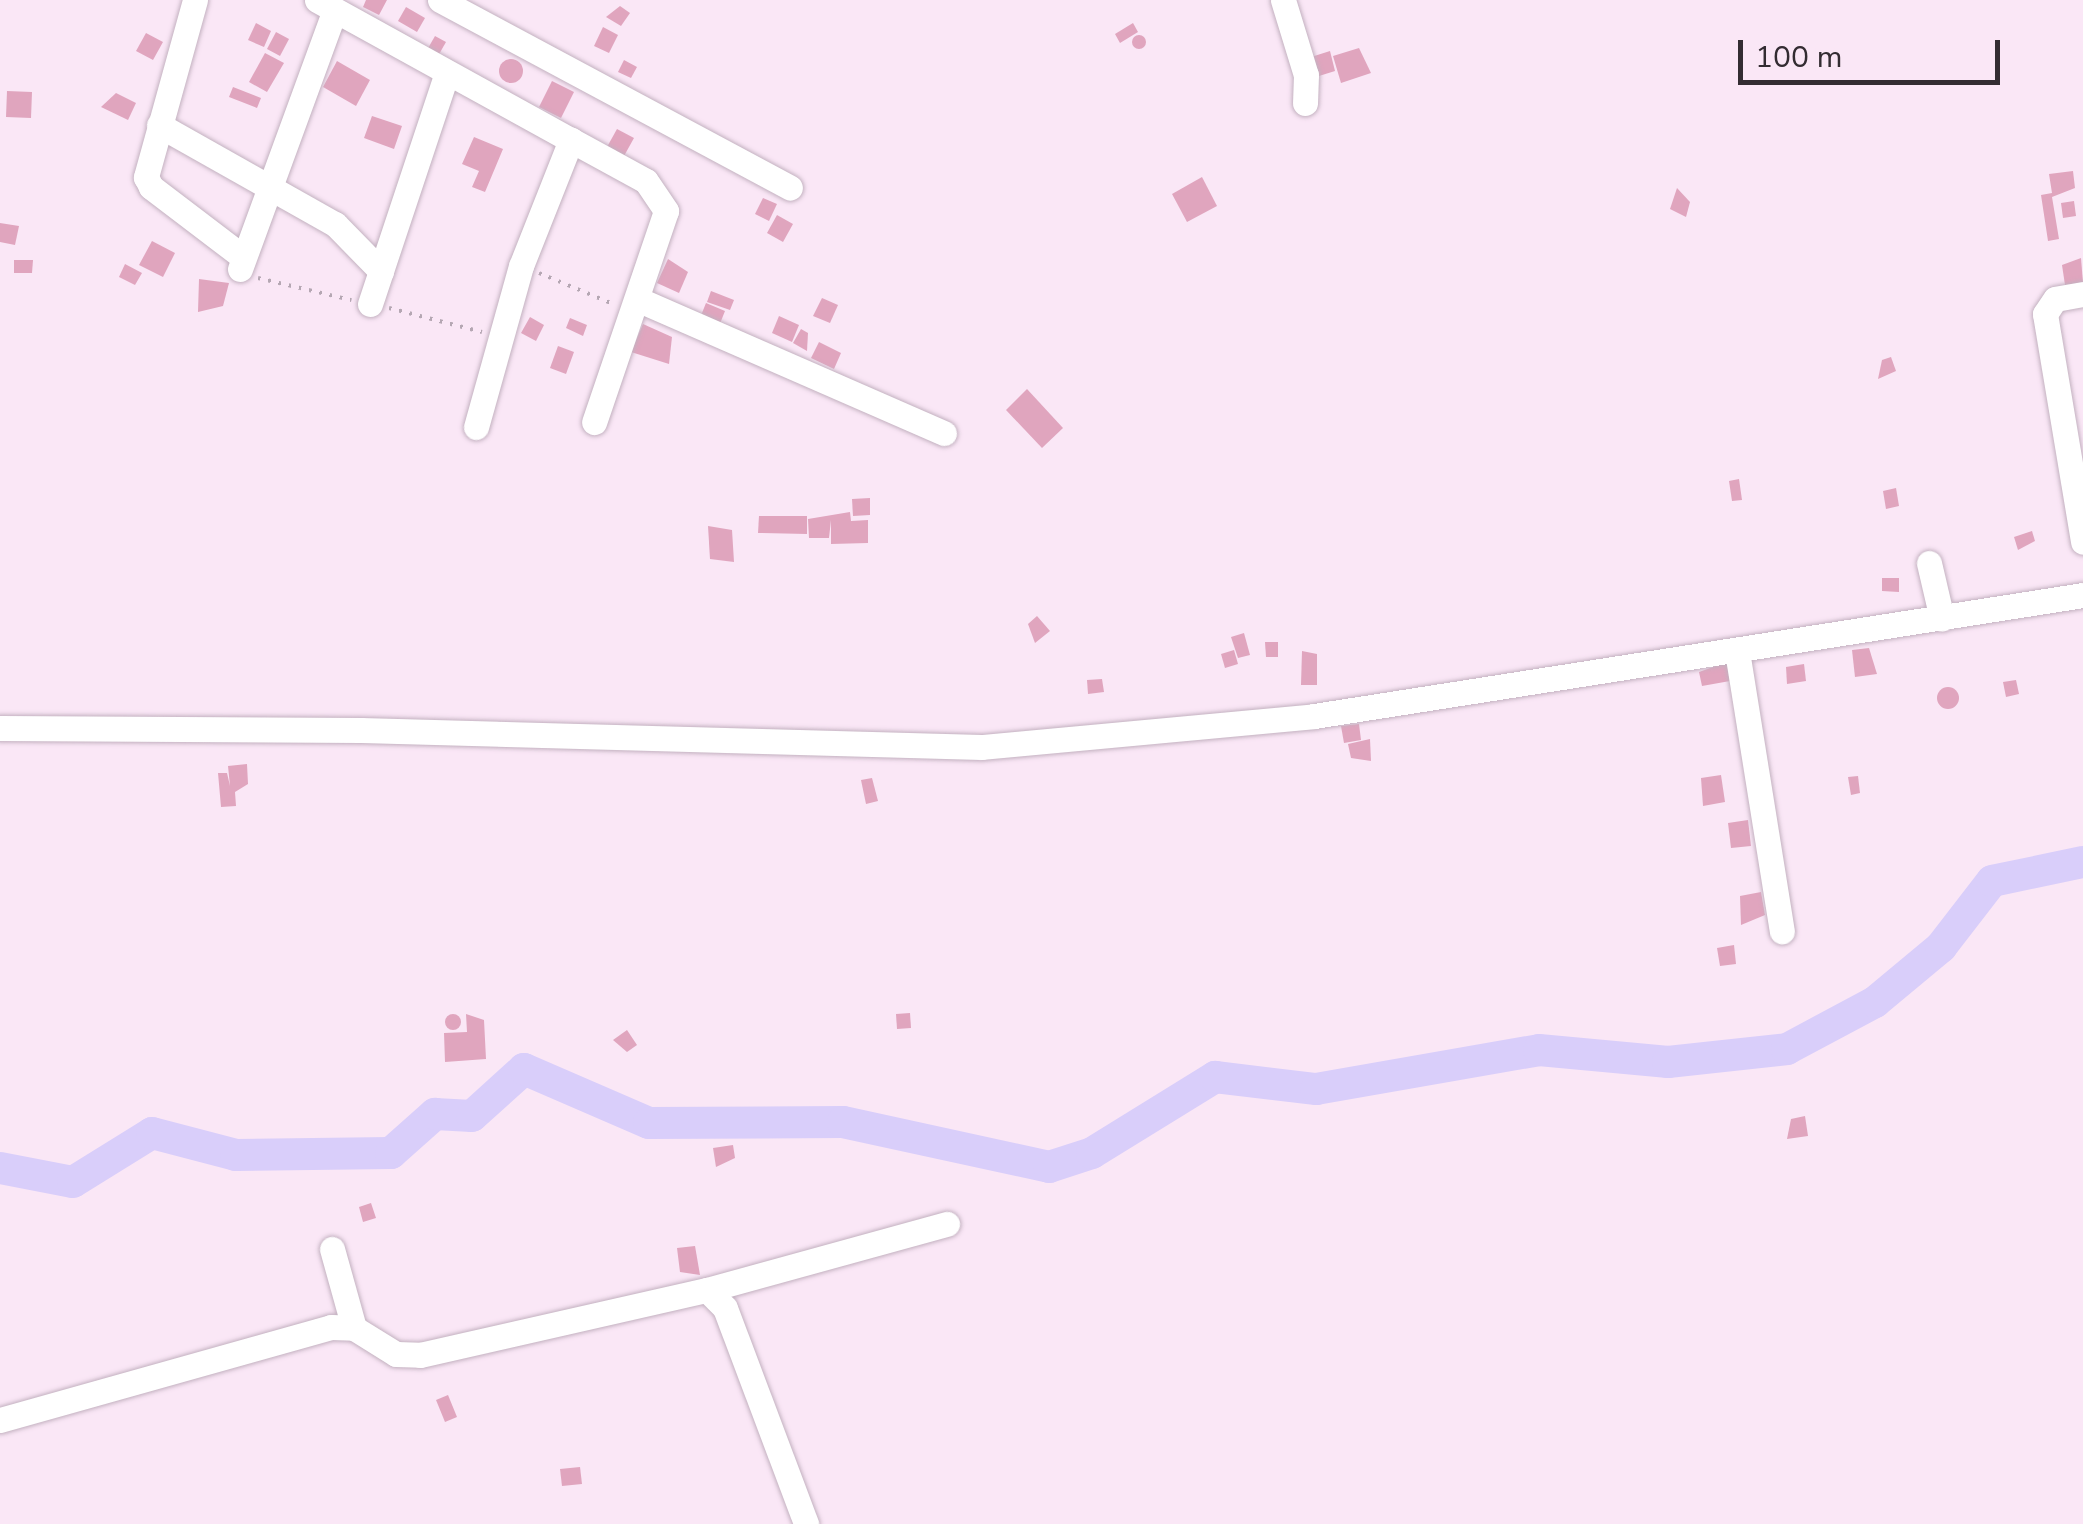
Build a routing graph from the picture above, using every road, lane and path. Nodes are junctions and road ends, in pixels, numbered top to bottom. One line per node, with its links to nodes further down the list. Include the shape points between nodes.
1 (195, 0): 7 (street)
2 (440, 0): 9 (street)
3 (1283, 0): 6 (street, via 1306,75)
4 (325, 6): 5 (street); 10 (street)
5 (446, 76): 8 (street); 12 (street)
6 (1305, 103)
7 (158, 125): 10 (street); 10 (street, via 146,174 151,187 241,265)
8 (570, 140): 11 (street); 15 (street, via 646,181 663,200 666,226)
9 (790, 188)
10 (274, 189): 12 (street, via 335,224)
11 (521, 266): 15 (path); 17 (street)
12 (381, 271): 14 (street)
13 (2083, 294): 19 (street, via 2055,300 2046,314)
14 (370, 304)
15 (635, 306): 16 (street); 18 (street)
16 (594, 422)
17 (476, 427)
18 (944, 433)
19 (2083, 542)
20 (1930, 563): 22 (street)
21 (2083, 595): 22 (street)
22 (1942, 619): 23 (street)
23 (1737, 651): 24 (street, via 1314,716 982,747); 25 (street)
24 (0, 728)
25 (1782, 931)
26 (947, 1224): 28 (street)
27 (332, 1249): 29 (street)
28 (708, 1290): 29 (street, via 420,1355 396,1354); 31 (street, via 724,1308)
29 (354, 1328): 30 (street, via 331,1327)
30 (0, 1420)
31 (806, 1524)

